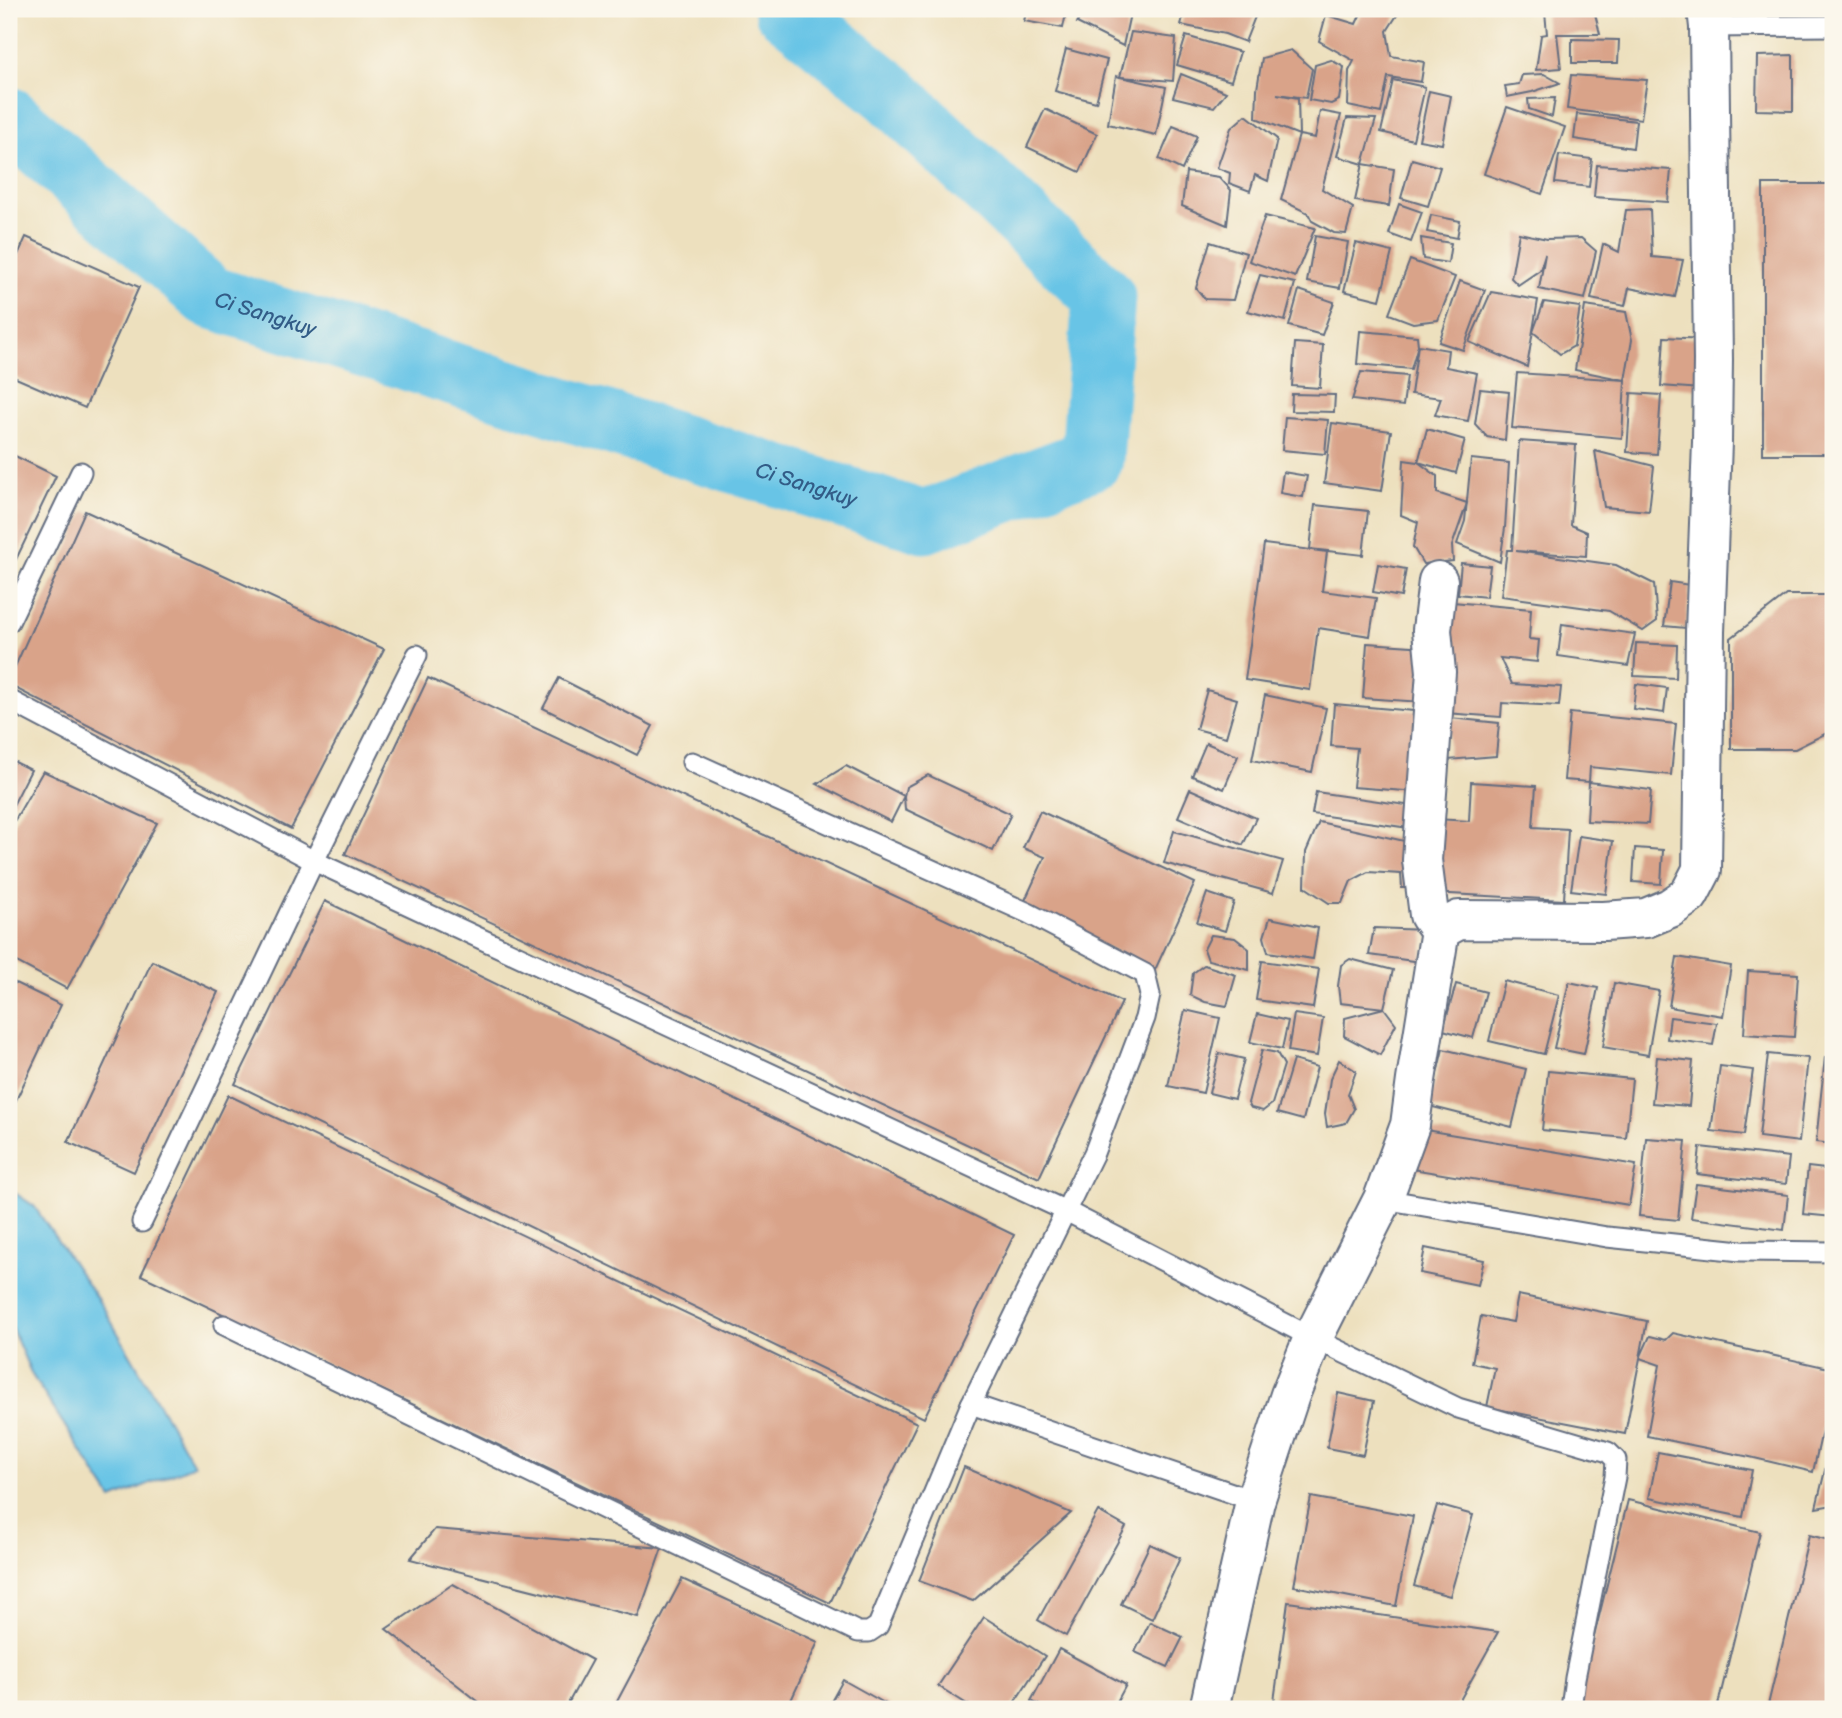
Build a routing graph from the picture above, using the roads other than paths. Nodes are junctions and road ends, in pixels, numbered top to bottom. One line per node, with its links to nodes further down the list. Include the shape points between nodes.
1 (1708, 18): 2 (lane); 10 (street, via 1713,359 1702,870 1689,895 1646,918 1459,920)
2 (1833, 26)
3 (81, 472): 5 (lane)
4 (1438, 581): 10 (street, via 1422,860 1429,915)
5 (9, 622)
6 (417, 655): 9 (lane)
7 (9, 700): 9 (lane)
8 (692, 762): 12 (lane, via 1028,913 1145,974 1150,995 1145,1018 1094,1153)
9 (314, 862): 12 (lane); 13 (lane)
10 (1440, 930): 11 (street, via 1410,1125)
11 (1383, 1199): 14 (lane, via 1607,1237 1741,1251); 16 (street)
12 (1066, 1211): 16 (lane); 17 (lane)
13 (142, 1222)
14 (1833, 1252)
15 (224, 1325): 17 (lane, via 858,1632 878,1626)
16 (1313, 1338): 18 (street); 20 (lane, via 1458,1408 1608,1452 1616,1460)
17 (971, 1404): 18 (lane)
18 (1255, 1501): 19 (street)
19 (1209, 1709)
20 (1571, 1709)

